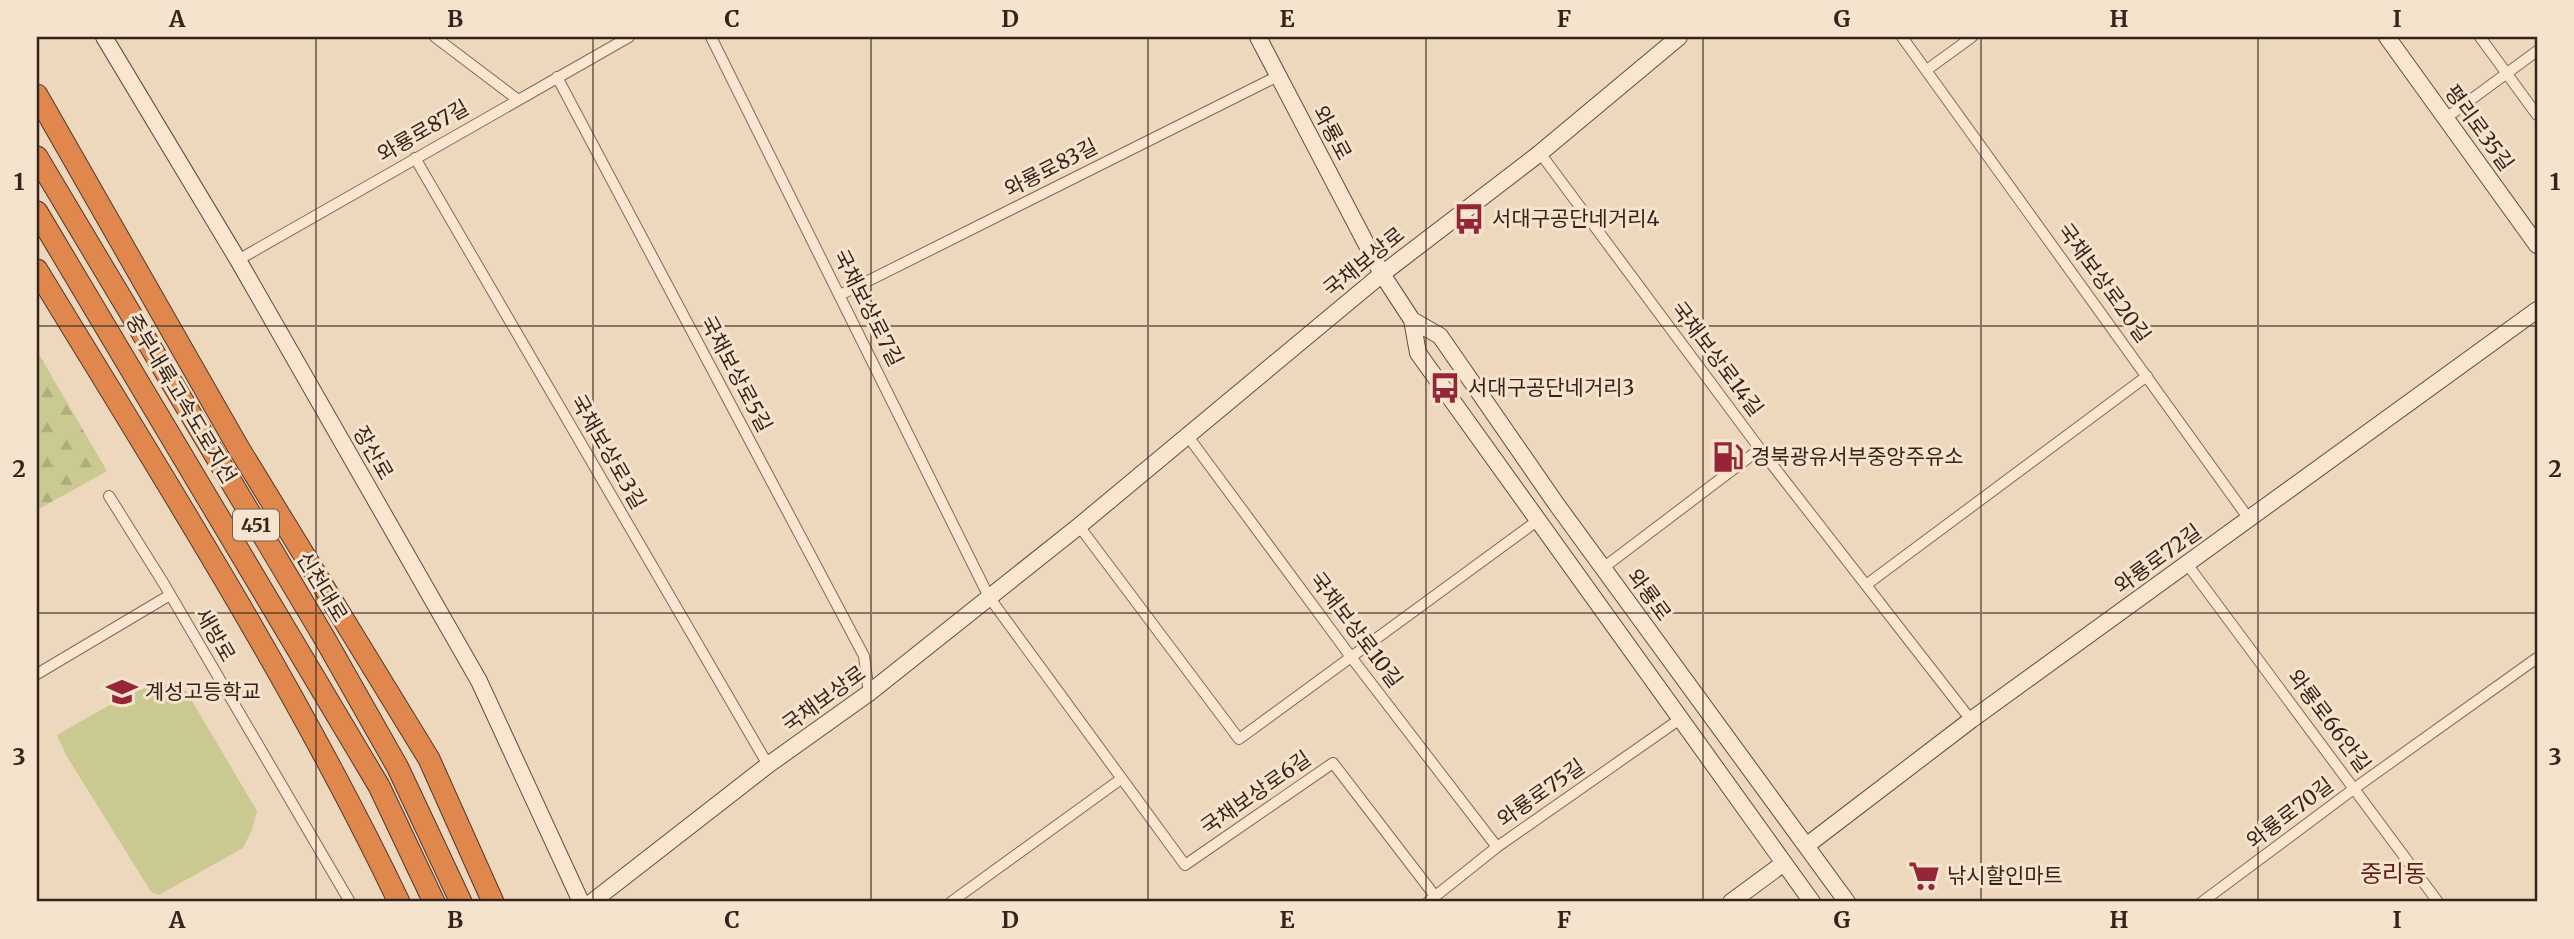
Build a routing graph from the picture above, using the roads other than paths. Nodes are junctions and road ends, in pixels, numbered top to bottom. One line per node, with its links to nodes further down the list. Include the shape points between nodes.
1 (104, 37): 25 (main road, 장산로)
2 (435, 37): 17 (street)
3 (629, 37): 15 (street, 와룡로87길)
4 (711, 37): 28 (street, 국채보상로7길)
5 (1258, 37): 14 (main road, 와룡로)
6 (1679, 37): 20 (main road, 국채보상로)
7 (1902, 37): 12 (street, 국채보상로20길)
8 (1972, 37): 12 (street)
9 (2387, 37): 19 (main road, 평리로35길)
10 (2480, 37): 13 (street)
11 (2537, 51): 13 (street)
12 (1928, 69): 31 (street, 국채보상로20길)
13 (2506, 73): 18 (street); 19 (street)
14 (1278, 76): 27 (main road, 와룡로); 28 (street, 와룡로83길)
15 (557, 77): 17 (street, 와룡로87길); 46 (street, 국채보상로5길, via 864,656)
16 (37, 95): 55 (highway, 신천대로, via 238,447 429,759)
17 (517, 99): 22 (street, 와룡로87길)
18 (2537, 115)
19 (2446, 118): 24 (main road, 평리로35길)
20 (1540, 153): 27 (main road, 국채보상로); 33 (street, 국채보상로14길)
21 (37, 157): 60 (highway, 중부내륙고속도로지선 / 451, via 325,639 398,768)
22 (415, 158): 25 (street, 와룡로87길); 49 (street, 국채보상로3길)
23 (37, 212): 59 (highway, 중부내륙고속도로지선 / 451, via 379,786)
24 (2537, 245)
25 (238, 260): 61 (main road, 장산로, via 479,681)
26 (37, 270): 58 (highway, via 219,569 360,819)
27 (1382, 274): 30 (main road, 와룡로); 32 (main road, 국채보상로)
28 (840, 295): 42 (street, 국채보상로7길)
29 (2537, 310): 35 (main road, 와룡로72길)
30 (1412, 320): 36 (main road, 와룡로, via 1418,353); 39 (main road, 와룡로, via 1440,336)
31 (2147, 376): 35 (street, 국채보상로20길); 40 (street)
32 (1187, 435): 37 (main road, 국채보상로); 43 (street, 국채보상로10길)
33 (1760, 449): 39 (street); 40 (street, 국채보상로14길)
34 (109, 496): 41 (street, 새방로)
35 (2249, 519): 38 (main road, 와룡로72길)
36 (1537, 521): 43 (street); 47 (main road, 와룡로)
37 (1079, 526): 42 (main road, 국채보상로); 43 (street, via 1239,739)
38 (2187, 564): 48 (main road, 와룡로72길); 51 (street, 와룡로66안길)
39 (1603, 568): 52 (main road, 와룡로)
40 (1866, 585): 48 (street, 국채보상로14길)
41 (170, 594): 45 (street); 57 (street, 새방로)
42 (989, 597): 46 (main road, 국채보상로); 50 (street, 국채보상로6길)
43 (1352, 657): 53 (street, 국채보상로10길)
44 (2537, 657): 51 (street, 와룡로70길)
45 (37, 674)
46 (869, 693): 49 (main road, 국채보상로)
47 (1680, 719): 53 (street, 와룡로75길); 54 (main road, 와룡로)
48 (1971, 720): 52 (main road, 와룡로72길)
49 (768, 765): 62 (main road, 국채보상로)
50 (1121, 779): 56 (street, 국채보상로6길, via 1185,865 1333,763); 63 (street)
51 (2355, 788): 67 (street, 와룡로70길); 68 (street, 와룡로66안길)
52 (1806, 846): 66 (main road, 와룡로)
53 (1497, 847): 56 (street, 와룡로75길)
54 (1784, 863): 64 (main road); 65 (main road, 와룡로)
55 (491, 897)
56 (1431, 899)
57 (350, 902)
58 (399, 902)
59 (434, 902)
60 (461, 902)
61 (581, 902)
62 (592, 902)
63 (951, 902)
64 (1731, 902)
65 (1812, 902)
66 (1847, 902)
67 (2202, 902)
68 (2438, 902)

